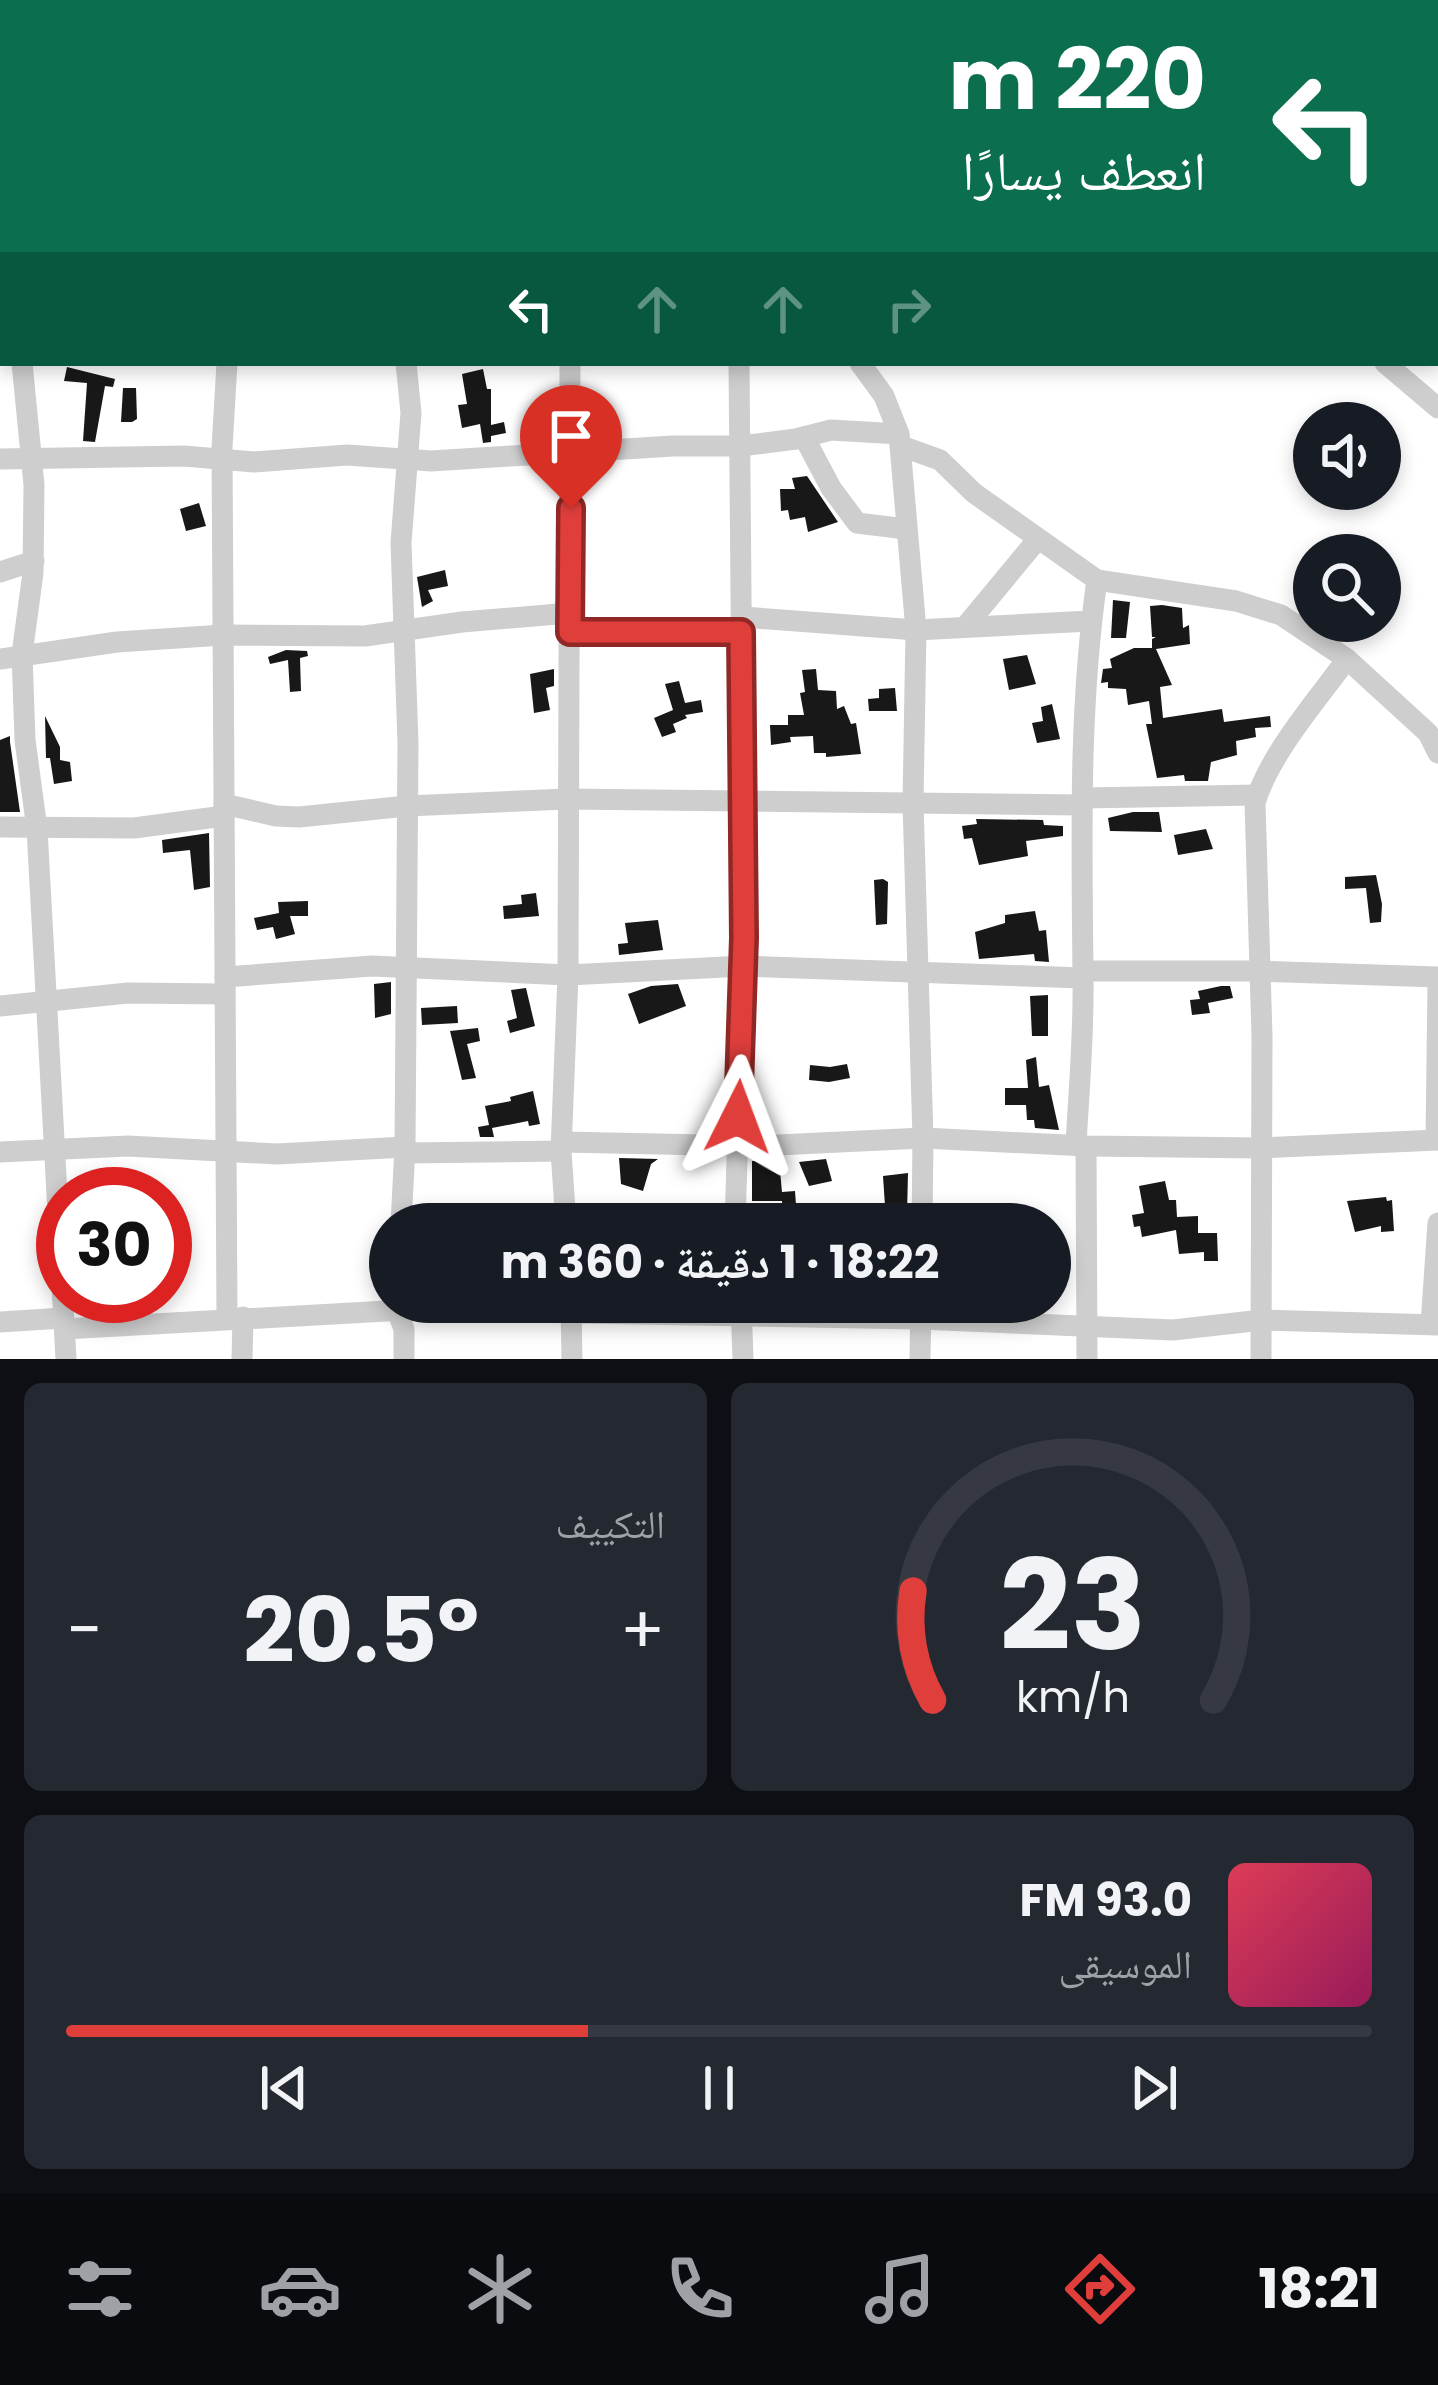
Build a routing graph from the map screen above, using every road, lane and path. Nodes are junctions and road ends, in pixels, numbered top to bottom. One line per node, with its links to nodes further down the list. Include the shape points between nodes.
1 (22, 366): 16 (street)
2 (227, 366): 14 (street)
3 (406, 366): 13 (street)
4 (570, 366): 12 (street)
5 (739, 366): 11 (street)
6 (862, 366): 10 (street)
7 (1389, 366): 8 (street)
8 (1438, 407)
9 (804, 437): 10 (street, via 831,430); 11 (street); 17 (street, via 857,523)
10 (900, 440): 17 (street); 18 (street, via 940,460)
11 (742, 446): 12 (street); 24 (street)
12 (569, 454): 13 (street); 23 (street)
13 (405, 458): 14 (street); 26 (street)
14 (222, 459): 16 (street); 28 (street)
15 (0, 460): 16 (street)
16 (32, 460): 19 (street)
17 (906, 529): 27 (street)
18 (1036, 540): 21 (street); 25 (street)
19 (34, 561): 20 (street); 29 (street)
20 (0, 572)
21 (1097, 580): 22 (street); 30 (street, via 1281,615)
22 (1091, 621): 25 (street); 34 (street)
23 (570, 622): 24 (street); 26 (street); 33 (street)
24 (742, 624): 27 (street); 35 (street)
25 (964, 627): 27 (street)
26 (404, 630): 28 (street); 37 (street)
27 (916, 630): 36 (street)
28 (223, 634): 29 (street); 38 (street)
29 (11, 657): 40 (street)
30 (1347, 659): 31 (street, via 1428,733); 32 (street)
31 (1438, 752)
32 (1257, 795): 34 (street); 43 (street)
33 (567, 800): 35 (street); 37 (street); 45 (street)
34 (1083, 801): 36 (street); 46 (street)
35 (742, 802): 36 (street); 41 (street)
36 (913, 803): 44 (street)
37 (407, 806): 38 (street, via 299,817); 42 (street)
38 (224, 810): 40 (street, via 134,827); 48 (street)
39 (0, 826): 40 (street)
40 (37, 829): 49 (street)
41 (744, 967): 44 (street); 45 (street); 53 (street)
42 (407, 969): 45 (street); 48 (street, via 323,968); 58 (street)
43 (1258, 970): 46 (street); 47 (street); 57 (street)
44 (919, 971): 46 (street); 51 (street)
45 (568, 975): 56 (street)
46 (1083, 975): 54 (street)
47 (1438, 980): 52 (street)
48 (225, 985): 49 (street); 60 (street)
49 (48, 1000): 50 (street); 55 (street)
50 (0, 1006)
51 (923, 1138): 53 (street); 54 (street); 64 (street)
52 (1437, 1140): 57 (street)
53 (737, 1145): 56 (street); 63 (street)
54 (1081, 1146): 57 (street); 77 (street)
55 (55, 1147): 59 (street); 60 (street); 75 (street)
56 (561, 1147): 58 (street); 62 (street)
57 (1261, 1148): 68 (street)
58 (405, 1150): 60 (street); 61 (street)
59 (0, 1152)
60 (226, 1153): 67 (street)
61 (402, 1203)
62 (565, 1203)
63 (736, 1203)
64 (922, 1203)
65 (1438, 1223): 76 (street)
66 (369, 1309): 67 (street)
67 (235, 1317): 75 (street); 79 (street)
68 (1262, 1320): 76 (street); 77 (street); 85 (street)
69 (0, 1322): 75 (street)
70 (403, 1323): 80 (street)
71 (572, 1323): 81 (street)
72 (742, 1323): 82 (street)
73 (920, 1323): 83 (street)
74 (1037, 1323): 77 (street)
75 (64, 1324): 78 (street)
76 (1434, 1324)
77 (1086, 1328): 84 (street)
78 (66, 1359)
79 (242, 1359)
80 (404, 1359)
81 (572, 1359)
82 (743, 1359)
83 (920, 1359)
84 (1087, 1359)
85 (1261, 1359)

